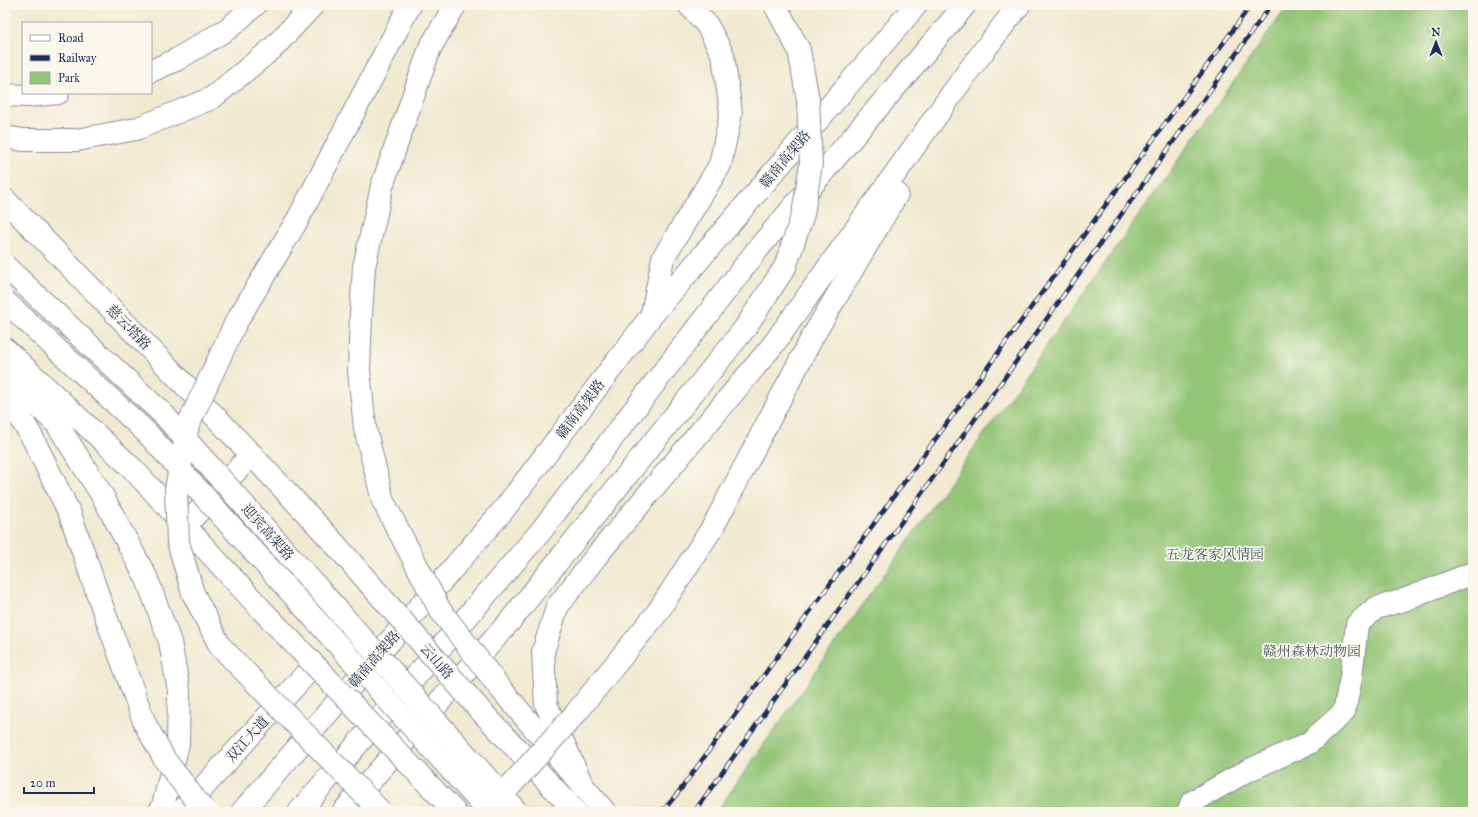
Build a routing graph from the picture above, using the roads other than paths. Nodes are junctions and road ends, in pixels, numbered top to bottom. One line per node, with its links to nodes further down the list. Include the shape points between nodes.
1 (255, 5): 10 (main road, via 229,28 176,60)
2 (313, 5): 14 (main road, via 272,48 212,98 136,129 77,140 23,140)
3 (410, 5): 34 (main road, bridge, via 298,220 235,324 188,426 176,489 178,542 193,593 220,646)
4 (455, 5): 26 (main road, bridge, via 430,48 382,186 364,267 360,315 360,372 365,428 383,501 440,610 500,688)
5 (689, 5): 18 (main road, via 707,25 723,55 731,113 720,166 663,258)
6 (775, 5): 33 (main road, bridge, via 799,50 808,100 811,164 802,214 785,266 745,328 510,621)
7 (916, 5): 18 (main road, 赣南高架路)
8 (965, 5): 32 (main road, via 757,250 541,531)
9 (1019, 5): 11 (main road)
10 (152, 70)
11 (969, 70): 26 (main road, via 773,345 598,554 557,607 543,652 546,704); 36 (main road, bridge, via 813,336 714,525 657,613 576,712)
12 (48, 94): 13 (main road)
13 (5, 95)
14 (5, 137)
15 (5, 200): 22 (main road, 慈云塔路)
16 (5, 266): 38 (main road, 迎宾高架路, bridge, via 164,415)
17 (5, 301): 37 (main road, 迎宾高架路, bridge, via 146,432)
18 (652, 315): 31 (main road, 赣南高架路, via 505,508)
19 (5, 349): 23 (main road, via 133,469)
20 (5, 375): 28 (main road, via 57,424 102,495 147,579 167,635 179,691 178,744)
21 (5, 392): 30 (main road, bridge, via 32,437 70,514 145,724 165,760)
22 (252, 454): 23 (main road); 27 (main road, 云山路, bridge, via 335,544 480,710)
23 (185, 526): 25 (main road, bridge)
24 (1473, 573): 40 (main road, via 1376,608 1357,624 1344,712 1309,743 1247,771 1192,802)
25 (314, 665): 29 (main road, 双江大道); 35 (main road, bridge)
26 (583, 787): 39 (main road)
27 (570, 806)
28 (160, 812)
29 (181, 812)
30 (207, 812)
31 (242, 812)
32 (299, 812)
33 (343, 812)
34 (380, 812)
35 (455, 812)
36 (484, 812)
37 (489, 812)
38 (517, 812)
39 (605, 812)
40 (1188, 812)

